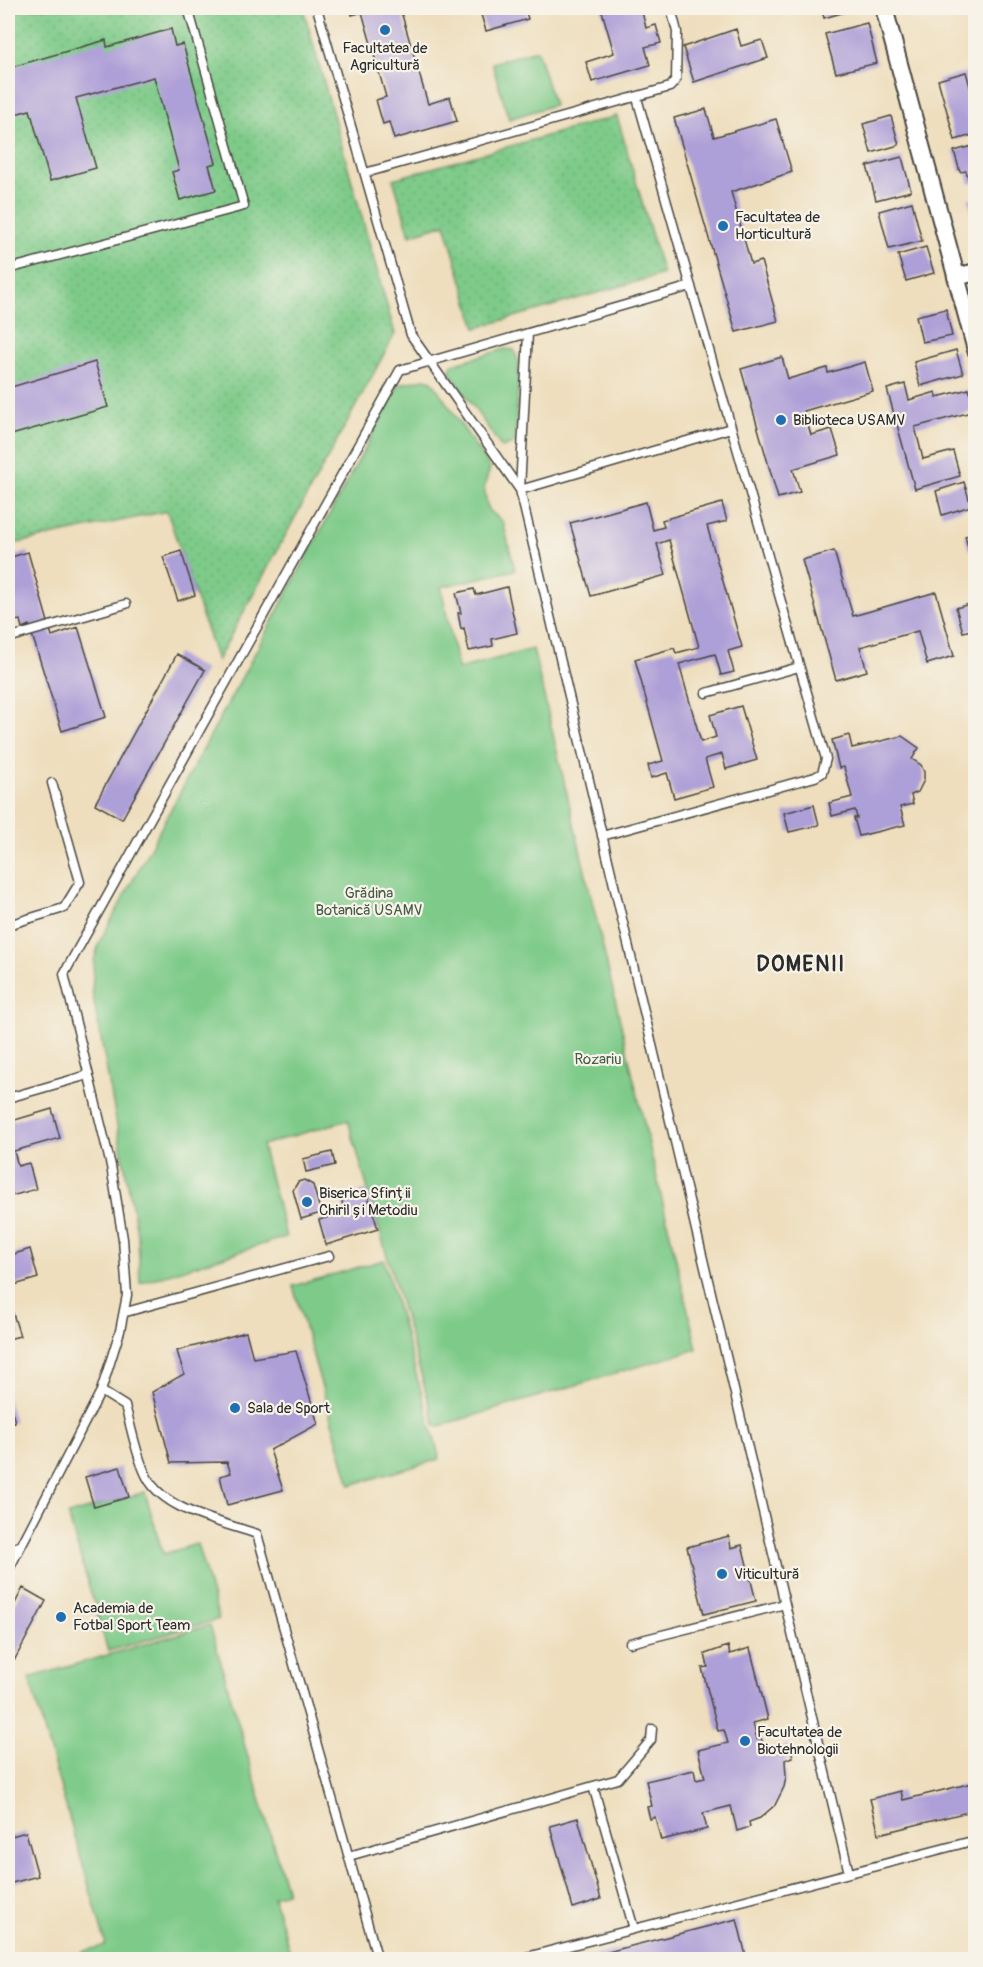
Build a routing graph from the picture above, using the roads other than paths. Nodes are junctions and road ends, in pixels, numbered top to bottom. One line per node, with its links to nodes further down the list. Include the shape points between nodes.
1 (188, 8): 7 (lane, via 244,206)
2 (317, 8): 6 (lane)
3 (670, 8): 5 (lane, via 677,32 676,80 670,87)
4 (884, 8): 9 (street)
5 (637, 98): 6 (lane); 10 (lane)
6 (365, 174): 14 (lane, via 411,335)
7 (8, 269)
8 (975, 272): 9 (street)
9 (956, 278): 11 (street)
10 (691, 286): 12 (lane); 15 (lane)
11 (971, 315): 13 (street)
12 (528, 333): 14 (lane); 16 (lane)
13 (975, 350)
14 (431, 361): 16 (lane); 24 (lane, via 400,370 64,974)
15 (731, 428): 16 (lane); 19 (lane)
16 (520, 490): 22 (lane)
17 (126, 604): 18 (lane)
18 (8, 638)
19 (799, 667): 20 (lane); 22 (lane, via 826,759 822,773)
20 (706, 693)
21 (52, 783): 23 (lane, via 80,882 64,908)
22 (602, 836): 32 (lane)
23 (8, 925)
24 (88, 1076): 25 (lane); 27 (lane, via 111,1166 123,1239)
25 (8, 1098)
26 (329, 1256): 27 (lane)
27 (126, 1311): 28 (lane)
28 (101, 1391): 29 (lane); 37 (lane, via 125,1406 143,1468 162,1496 180,1508 257,1534)
29 (20, 1546): 30 (lane); 31 (lane)
30 (8, 1549)
31 (8, 1572)
32 (785, 1604): 33 (lane); 38 (lane)
33 (630, 1643)
34 (652, 1729): 35 (lane, via 651,1740 618,1779)
35 (593, 1786): 37 (lane); 39 (lane)
36 (975, 1840): 38 (lane)
37 (349, 1856): 40 (lane)
38 (849, 1873): 39 (lane)
39 (634, 1929): 41 (lane)
40 (378, 1959)
41 (515, 1959)

